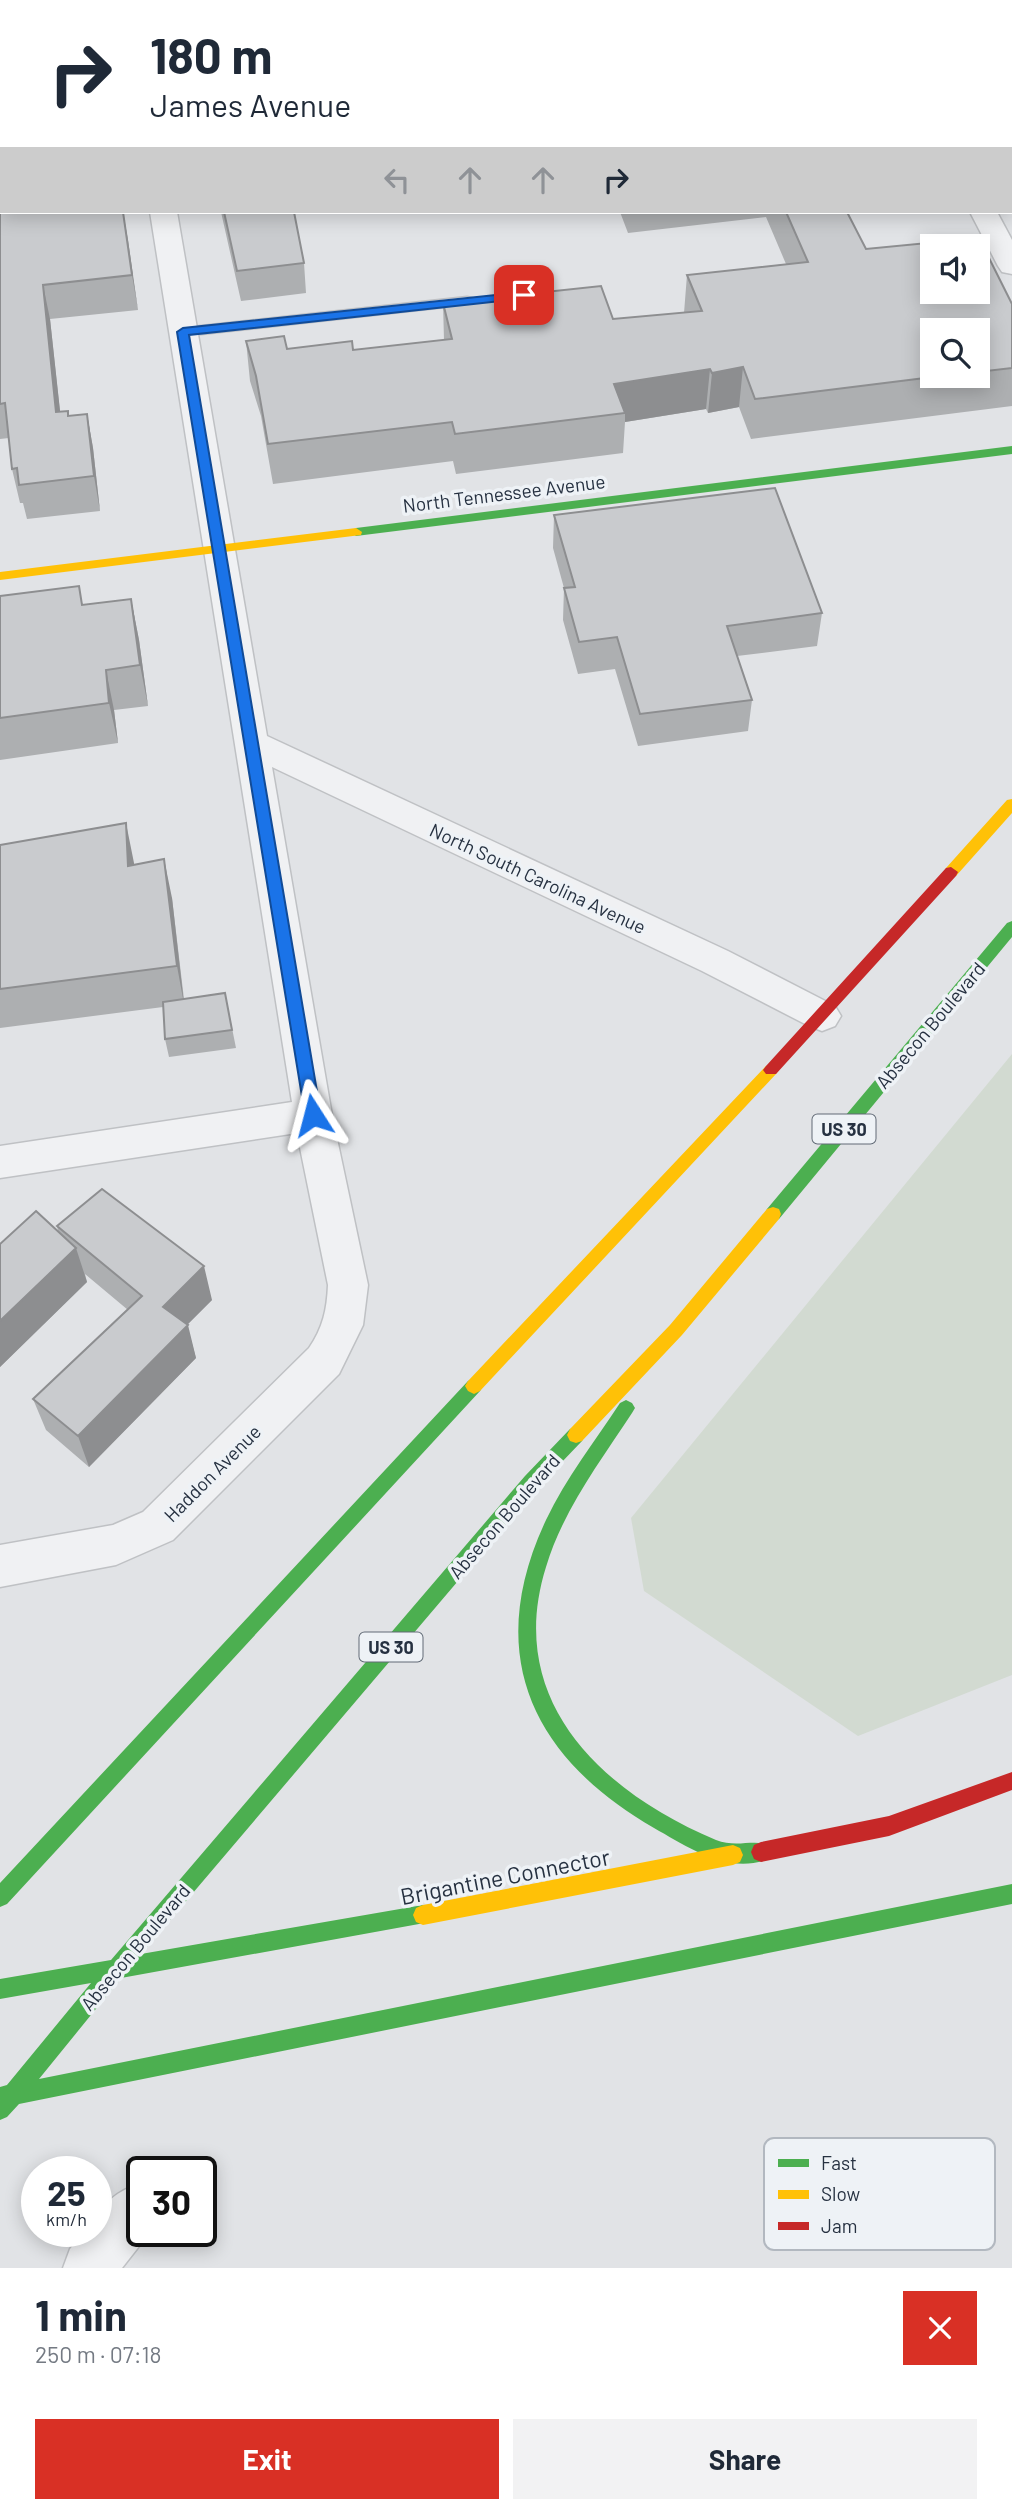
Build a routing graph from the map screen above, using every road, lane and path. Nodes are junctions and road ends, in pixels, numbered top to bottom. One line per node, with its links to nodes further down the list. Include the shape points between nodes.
1 (163, 214): 5 (street, Haddon Avenue)
2 (984, 214): 3 (street)
3 (1012, 266)
4 (484, 300): 5 (lane)
5 (183, 332): 7 (street, Haddon Avenue)
6 (1012, 450): 7 (main road, North Tennessee Avenue)
7 (220, 549): 8 (main road, North Tennessee Avenue); 9 (street, Haddon Avenue)
8 (0, 576)
9 (252, 743): 12 (street, North South Carolina Avenue); 13 (street, Haddon Avenue)
10 (1012, 804): 12 (main road)
11 (1012, 927): 15 (main road, Absecon Boulevard / US 30)
12 (822, 1016): 20 (main road)
13 (313, 1115): 14 (street); 16 (street, Haddon Avenue, via 348,1285 348,1305 337,1343 158,1526 116,1545)
14 (0, 1162)
15 (676, 1330): 18 (main road, via 565,1502 545,1542 531,1580 524,1624 527,1665 538,1703 584,1768 642,1810); 21 (main road, Absecon Boulevard / US 30, via 531,1482)
16 (0, 1566)
17 (1012, 1781): 18 (main road, Brigantine Connector, via 921,1816 824,1841)
18 (733, 1856): 21 (main road, Brigantine Connector)
19 (1012, 1894): 23 (main road)
20 (0, 1897)
21 (114, 1971): 22 (main road, Brigantine Connector); 23 (main road, Absecon Boulevard / US 30)
22 (0, 1989)
23 (7, 2095): 24 (main road, Absecon Boulevard / US 30)
24 (0, 2110)
25 (126, 2222): 26 (street)
26 (89, 2268)

